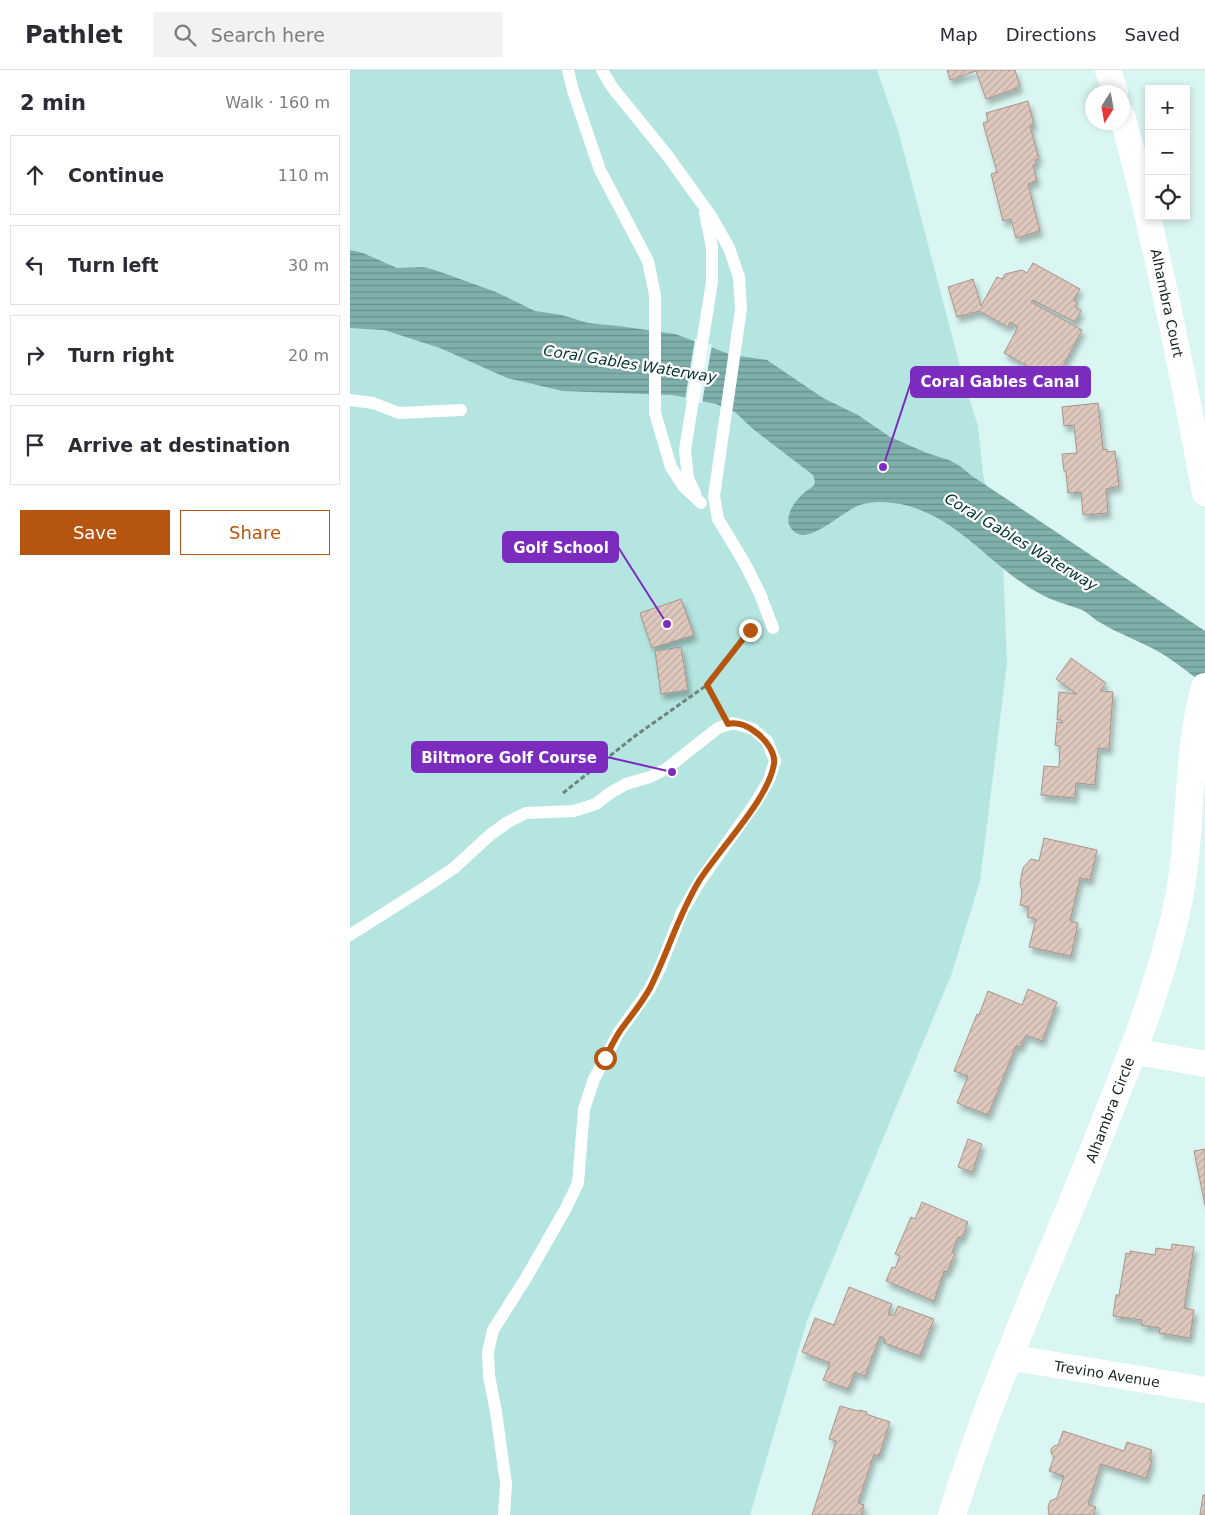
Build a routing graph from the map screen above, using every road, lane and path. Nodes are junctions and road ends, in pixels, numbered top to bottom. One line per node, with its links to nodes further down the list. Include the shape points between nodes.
1 (568, 70): 10 (lane, via 600,170 648,261 655,294 655,413 671,467 683,486)
2 (602, 70): 6 (lane)
3 (1108, 70): 4 (street)
4 (1113, 85)
5 (1126, 130): 9 (street, Alhambra Court, via 1157,256)
6 (704, 206): 10 (lane, via 712,247 712,282 685,450 688,478); 11 (lane, via 729,248 739,277 741,309 714,496)
7 (350, 400): 8 (lane, via 373,403 399,413)
8 (461, 410)
9 (1205, 493)
10 (701, 503): 11 (lane)
11 (718, 520): 12 (lane, via 744,562)
12 (773, 628): 13 (path, via 750,630)
13 (707, 685): 15 (path); 16 (path, via 635,736)
14 (1204, 690): 18 (street, Alhambra Circle, via 1180,894 1152,997)
15 (728, 724): 16 (lane, via 718,728 666,769 626,784 596,804 574,811); 22 (lane, via 753,729 766,741 775,761 770,780 700,881 682,912 649,990 619,1032 594,1079 584,1110 578,1183 526,1278 493,1330 488,1352 488,1376 506,1484)
16 (539, 812): 17 (lane, via 526,813 508,822 454,868)
17 (350, 935)
18 (1132, 1051): 19 (street); 20 (street, Alhambra Circle)
19 (1205, 1064)
20 (1008, 1358): 21 (street, Trevino Avenue); 23 (street, Alhambra Circle)
21 (1205, 1390)
22 (504, 1515)
23 (952, 1515)

